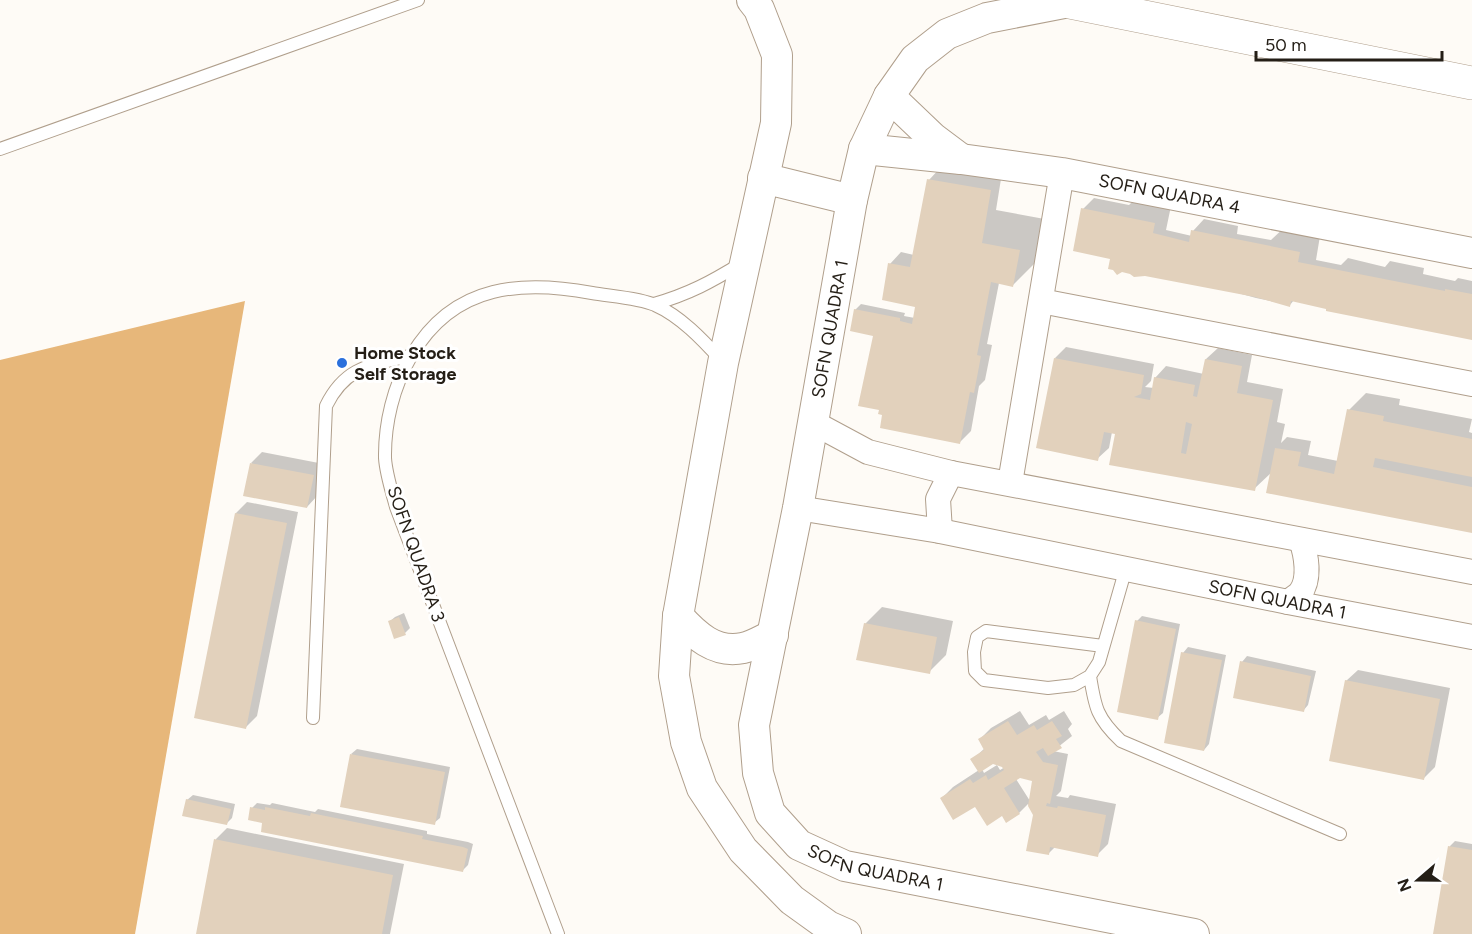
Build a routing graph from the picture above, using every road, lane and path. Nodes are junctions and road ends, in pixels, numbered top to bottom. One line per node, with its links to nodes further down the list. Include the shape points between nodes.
1 (418, 0): 6 (lane)
2 (752, 0): 10 (street, via 777,55 776,123)
3 (1065, 1): 4 (highway); 5 (street, SOFN QUADRA 1, via 987,18 947,34 915,59)
4 (1472, 83)
5 (889, 96): 7 (street, SOFN QUADRA 1); 8 (street)
6 (0, 149)
7 (864, 149): 8 (street, SOFN QUADRA 4); 11 (street, SOFN QUADRA 1)
8 (961, 159): 9 (street, SOFN QUADRA 4)
9 (1062, 173): 12 (street, SOFN QUADRA 4); 14 (street)
10 (763, 178): 11 (street); 13 (street)
11 (852, 200): 19 (street, SOFN QUADRA 1)
12 (1472, 253)
13 (745, 261): 15 (lane, SOFN QUADRA 3, via 682,297); 17 (street)
14 (1041, 301): 18 (street); 21 (street)
15 (654, 304): 16 (lane, SOFN QUADRA 3, via 574,289 522,287 491,292 457,307 425,335); 17 (lane, SOFN QUADRA 3, via 702,338)
16 (413, 355): 33 (lane, via 360,368 334,390 326,406); 35 (lane, SOFN QUADRA 3, via 400,375 387,420 385,461 396,507)
17 (723, 363): 28 (street)
18 (1472, 384)
19 (814, 423): 20 (street, via 868,452); 22 (street, SOFN QUADRA 1)
20 (951, 473): 21 (street); 23 (street, via 938,499)
21 (1010, 483): 24 (street)
22 (798, 508): 23 (street, SOFN QUADRA 1); 29 (street, SOFN QUADRA 1)
23 (940, 531): 25 (street, SOFN QUADRA 1)
24 (1301, 540): 26 (street); 27 (street, via 1307,556 1306,574 1302,592)
25 (1126, 568): 27 (street, SOFN QUADRA 1); 31 (lane)
26 (1472, 572)
27 (1288, 602): 30 (street, SOFN QUADRA 1)
28 (678, 616): 29 (street, via 696,635 715,647 742,648); 36 (street, via 674,676 686,742 702,788 744,850 792,900)
29 (773, 635): 37 (street, SOFN QUADRA 1, via 754,725 758,773 770,813 799,845 845,866)
30 (1472, 637)
31 (1103, 646): 32 (lane); 32 (lane, via 986,631 977,637 975,671 984,680 1048,688 1074,686)
32 (1090, 676): 34 (lane, via 1095,706 1105,726 1121,741)
33 (313, 718)
34 (1340, 834)
35 (558, 934)
36 (846, 934)
37 (1194, 934)

